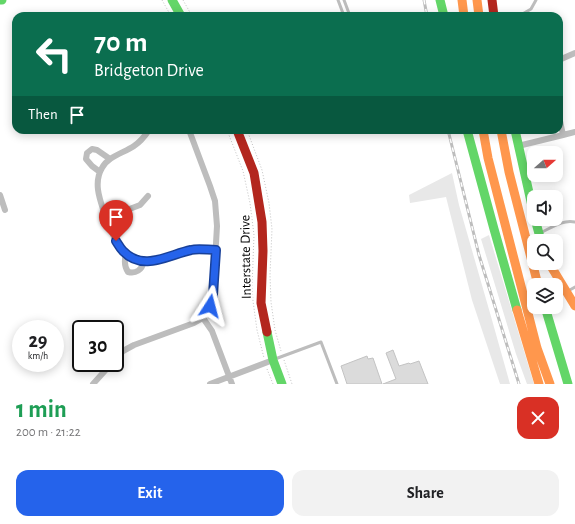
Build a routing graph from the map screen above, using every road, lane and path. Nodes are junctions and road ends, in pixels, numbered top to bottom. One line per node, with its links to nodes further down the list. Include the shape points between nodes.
1 (162, 0): 11 (path)
2 (172, 0): 12 (main road)
3 (183, 0): 13 (path)
4 (338, 0): 14 (lane)
5 (344, 0): 15 (lane)
6 (440, 0): 16 (main road)
7 (462, 0): 17 (main road)
8 (477, 0): 18 (main road)
9 (492, 0): 19 (main road)
10 (536, 0): 20 (lane)
11 (169, 12)
12 (179, 12)
13 (190, 12)
14 (342, 12)
15 (348, 12)
16 (443, 12)
17 (464, 12)
18 (478, 12)
19 (494, 12)
20 (526, 12)
21 (575, 53): 22 (street)
22 (563, 58)
23 (575, 132): 32 (street)
24 (146, 134): 34 (street, via 135,146)
25 (191, 134): 43 (street, via 214,201)
26 (229, 134): 54 (path, via 243,170 250,203 254,235 253,301 257,330)
27 (239, 134): 54 (main road, Interstate Drive, via 254,173 261,214 261,303)
28 (468, 134): 65 (main road)
29 (484, 134): 66 (main road, via 538,348)
30 (502, 134): 47 (main road)
31 (516, 134): 33 (main road)
32 (563, 135): 33 (street)
33 (518, 146): 36 (main road)
34 (110, 159): 35 (street); 35 (street, via 97,150 92,149 87,153 86,159)
35 (100, 172): 40 (street, via 98,194)
36 (528, 190)
37 (0, 195): 39 (street)
38 (148, 196): 40 (street, via 140,205)
39 (5, 210)
40 (106, 218): 44 (street, via 116,241)
41 (575, 222): 42 (lane, via 563,222)
42 (544, 234)
43 (216, 250): 45 (street, via 192,250 157,261); 52 (street, via 213,295)
44 (126, 254): 45 (street, via 132,259); 45 (street, via 125,268 132,274 141,268)
45 (144, 261)
46 (553, 270): 49 (main road)
47 (536, 278)
48 (575, 287): 49 (lane)
49 (566, 292): 50 (main road)
50 (575, 306)
51 (547, 314): 67 (main road)
52 (203, 318): 53 (street); 57 (street, via 212,331)
53 (124, 351)
54 (269, 361): 57 (street); 61 (path); 62 (main road, Interstate Drive); 64 (lane, via 321,342)
55 (284, 361): 63 (path)
56 (104, 372): 58 (street)
57 (230, 377): 59 (street); 60 (street)
58 (93, 384)
59 (210, 384)
60 (232, 384)
61 (273, 384)
62 (282, 384)
63 (292, 384)
64 (337, 384)
65 (539, 384)
66 (550, 384)
67 (568, 384)

